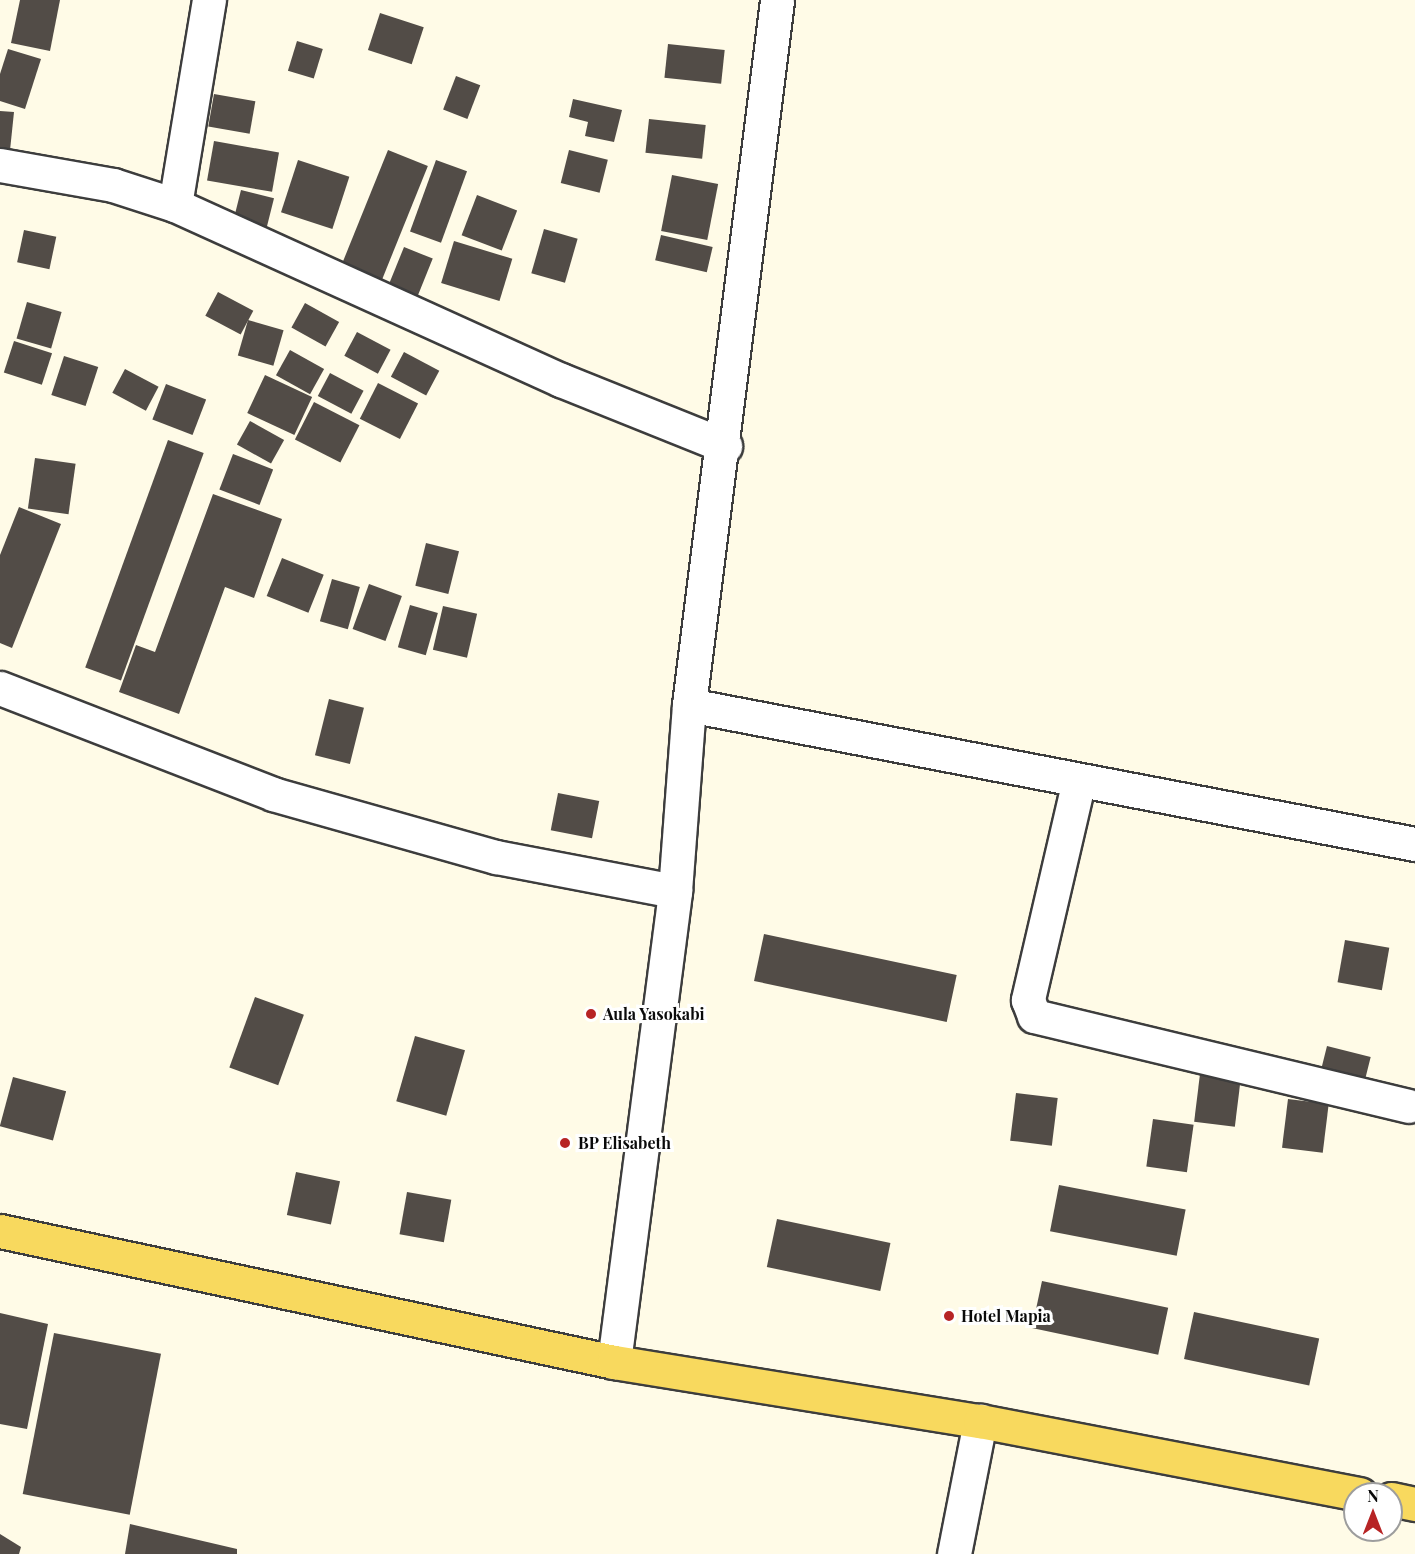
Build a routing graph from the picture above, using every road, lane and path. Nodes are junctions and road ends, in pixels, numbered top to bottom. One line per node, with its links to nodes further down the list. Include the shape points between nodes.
1 (209, 0): 4 (street)
2 (777, 0): 5 (street)
3 (0, 165): 4 (street, via 113,185)
4 (176, 206): 5 (street, via 550,375)
5 (724, 446): 7 (street)
6 (0, 688): 10 (street, via 273,794 496,857)
7 (689, 705): 8 (street); 10 (street)
8 (1079, 780): 9 (street); 11 (street, via 1028,1000 1034,1016)
9 (1415, 844)
10 (675, 891): 13 (street)
11 (1408, 1106)
12 (0, 1231): 13 (main road)
13 (614, 1362): 14 (main road)
14 (980, 1420): 15 (main road); 16 (street)
15 (1343, 1491)
16 (954, 1554)

